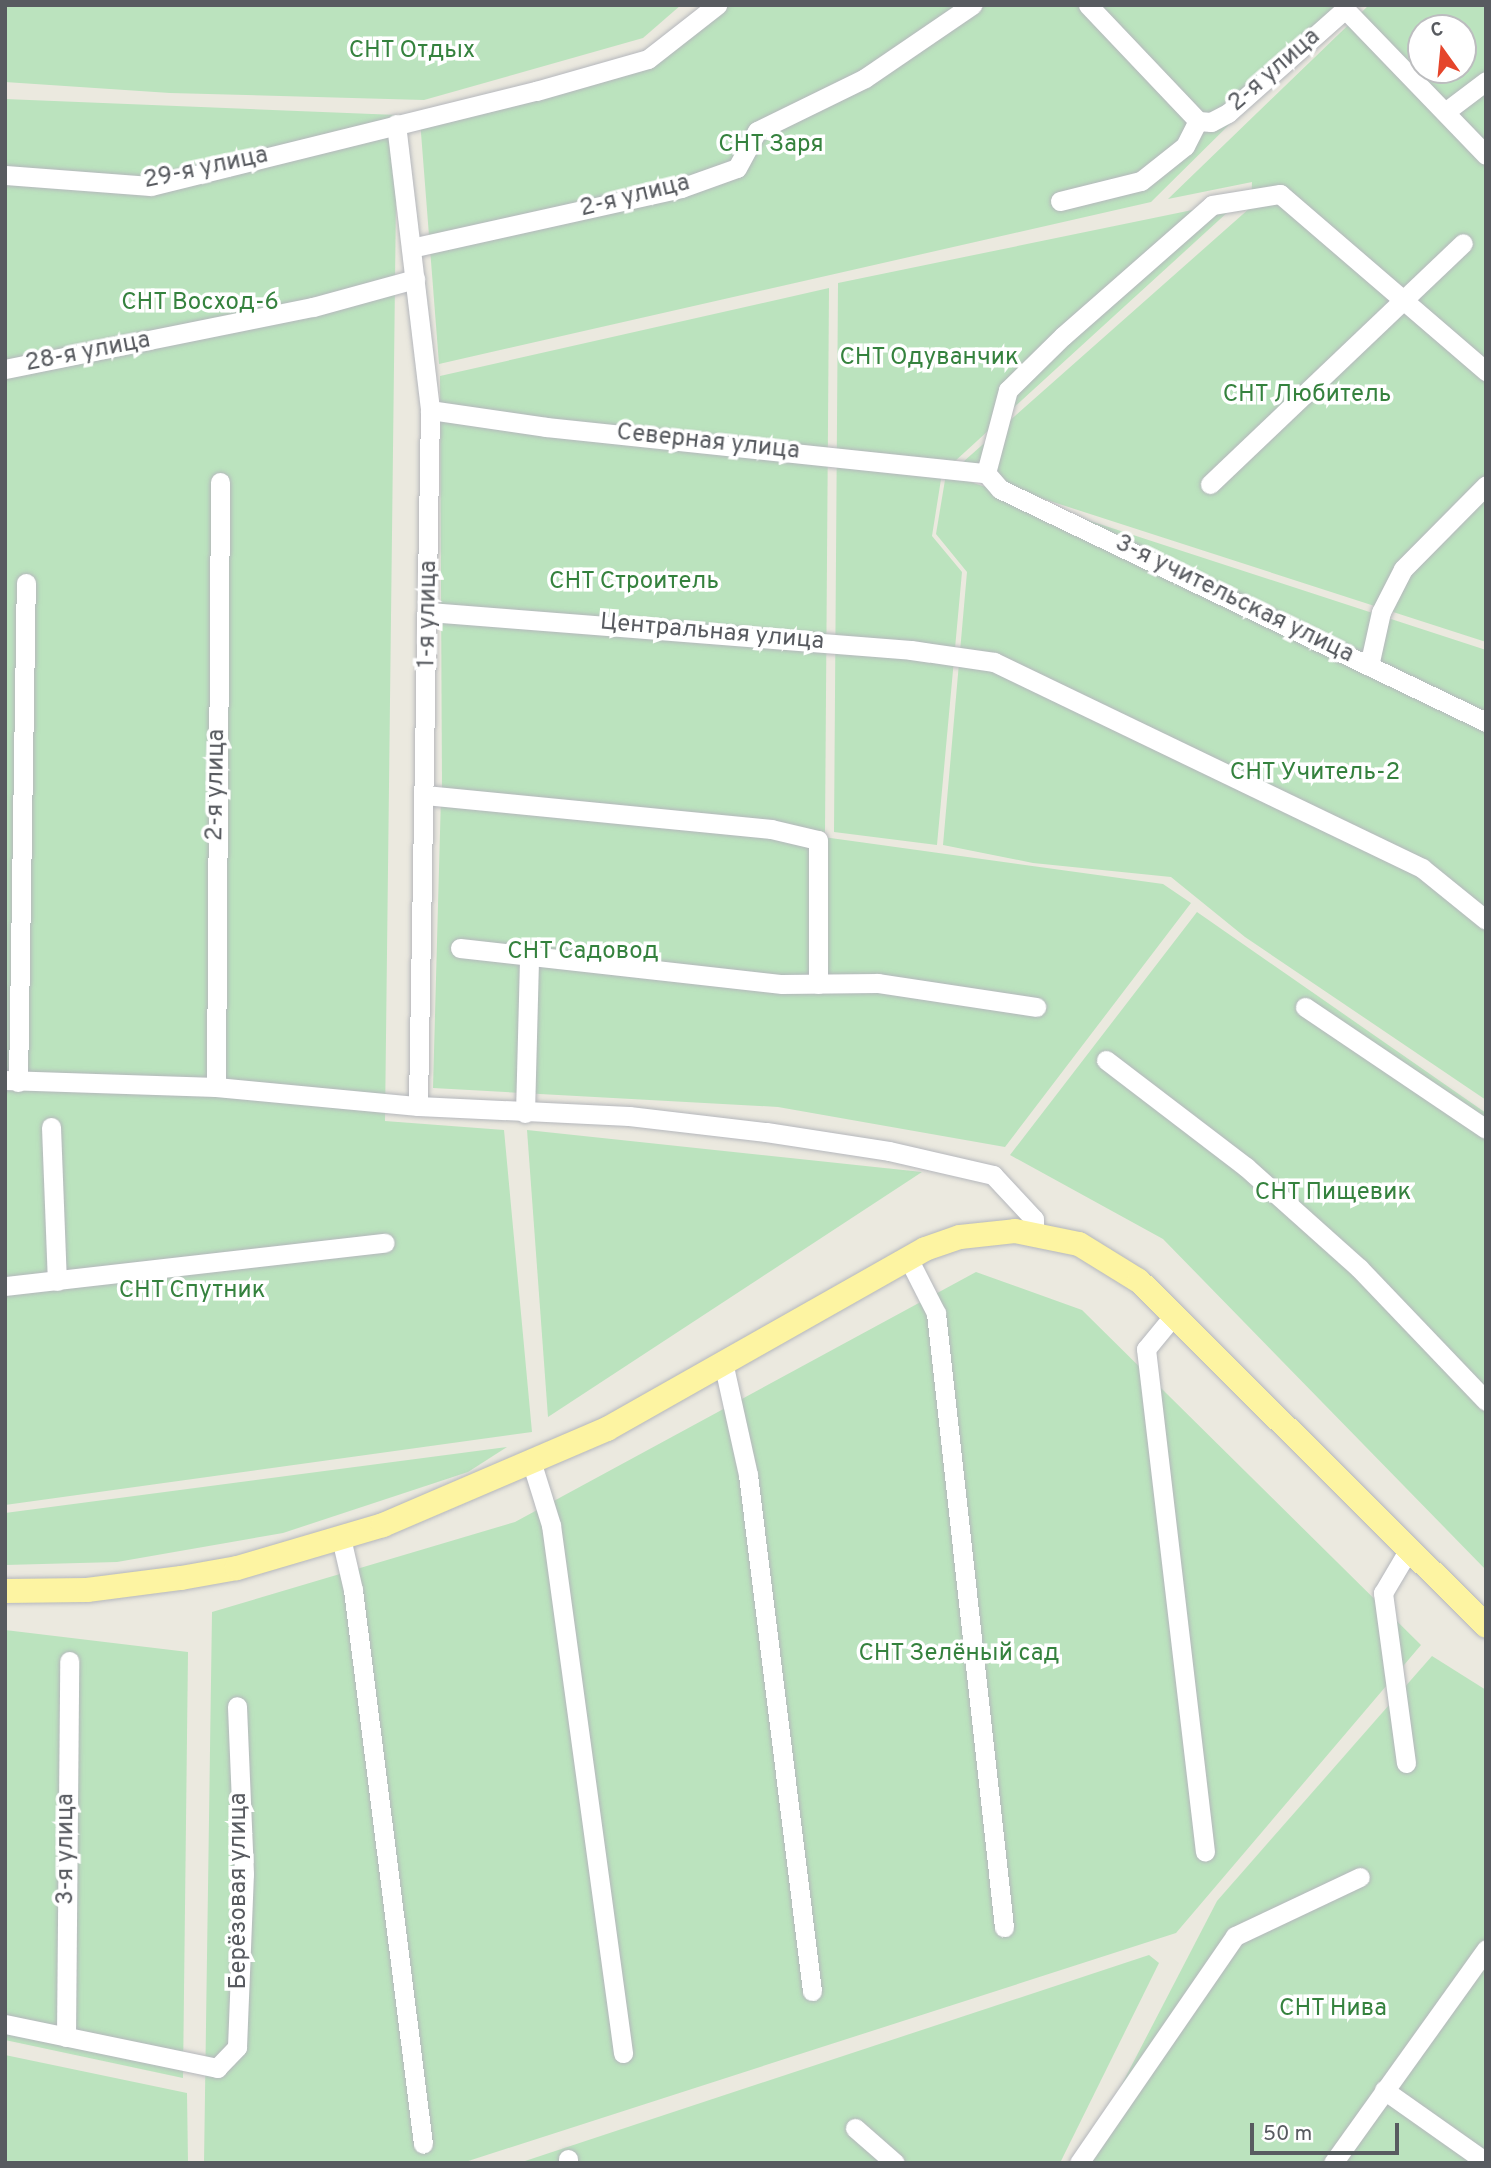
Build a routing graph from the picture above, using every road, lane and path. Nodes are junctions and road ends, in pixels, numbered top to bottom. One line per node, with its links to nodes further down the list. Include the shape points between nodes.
1 (717, 5): 7 (street, 29-я улица, via 648,59)
2 (972, 5): 12 (street, 2-я улица, via 865,78 757,131 737,168 681,188)
3 (1088, 5): 6 (street, 2-я улица)
4 (1486, 81): 5 (street)
5 (1445, 112): 6 (street, 2-я улица, via 1345,9 1228,113 1211,122); 8 (street, 2-я улица)
6 (1198, 121): 10 (street, via 1185,146 1141,181)
7 (400, 123): 9 (street, 29-я улица, via 151,186); 12 (street, 1-я улица)
8 (1486, 155)
9 (5, 175)
10 (1060, 201)
11 (1463, 243): 14 (street)
12 (411, 248): 13 (street, 1-я улица)
13 (415, 279): 15 (street, 28-я улица, via 313,307); 17 (street, 1-я улица)
14 (1400, 300): 16 (street); 18 (street, via 1280,194 1212,205 1008,390); 20 (street)
15 (5, 369)
16 (1486, 371)
17 (430, 410): 18 (street, Северная улица, via 546,427); 23 (street, 1-я улица)
18 (986, 473): 24 (street, 3-я учительская улица, via 1000,489)
19 (220, 482): 35 (street, 2-я улица)
20 (1210, 484)
21 (1486, 485): 24 (street, via 1403,569 1381,611)
22 (26, 583): 34 (street)
23 (429, 612): 26 (street, 1-я улица); 27 (street, Центральная улица, via 911,650 994,662 1422,868)
24 (1369, 666): 25 (street, 3-я учительская улица)
25 (1486, 722)
26 (425, 795): 30 (street, via 771,829 818,840); 36 (street, 1-я улица)
27 (1486, 920)
28 (460, 948): 29 (street)
29 (529, 959): 30 (street); 37 (street)
30 (818, 984): 31 (street, via 878,983)
31 (1036, 1007)
32 (1306, 1007): 39 (street)
33 (1105, 1060): 47 (street, via 1246,1167 1318,1231)
34 (11, 1081): 35 (street)
35 (216, 1087): 36 (street)
36 (418, 1106): 37 (street)
37 (525, 1113): 40 (street, via 629,1116 889,1151 992,1175 1034,1219)
38 (51, 1127): 43 (street)
39 (1486, 1129)
40 (1034, 1232): 42 (main road, via 960,1237); 45 (main road, via 1101,1254 1139,1281)
41 (385, 1243): 43 (street)
42 (908, 1258): 46 (main road); 58 (street, via 936,1312)
43 (57, 1281): 44 (street)
44 (5, 1286)
45 (1174, 1315): 50 (main road); 56 (street, via 1146,1349)
46 (723, 1362): 48 (main road, via 607,1429); 60 (street, via 748,1475)
47 (1486, 1401)
48 (532, 1464): 49 (main road); 63 (street, via 551,1525)
49 (341, 1538): 51 (main road, via 237,1568 181,1578 87,1590); 66 (street, via 353,1590)
50 (1409, 1549): 52 (main road); 55 (street, via 1383,1593)
51 (5, 1591)
52 (1486, 1625)
53 (69, 1661): 62 (street, 3-я улица)
54 (237, 1706): 62 (street, Берёзовая улица, via 244,1874 237,2047 217,2068)
55 (1406, 1763)
56 (1205, 1852)
57 (1360, 1877): 69 (street, via 1236,1936)
58 (1004, 1927)
59 (1486, 1949): 64 (street)
60 (812, 1991)
61 (5, 2024): 62 (street)
62 (66, 2037)
63 (623, 2053)
64 (1384, 2090): 67 (street); 70 (street)
65 (855, 2128): 68 (street)
66 (422, 2144)
67 (1486, 2162)
68 (895, 2163)
69 (1079, 2163)
70 (1333, 2163)

